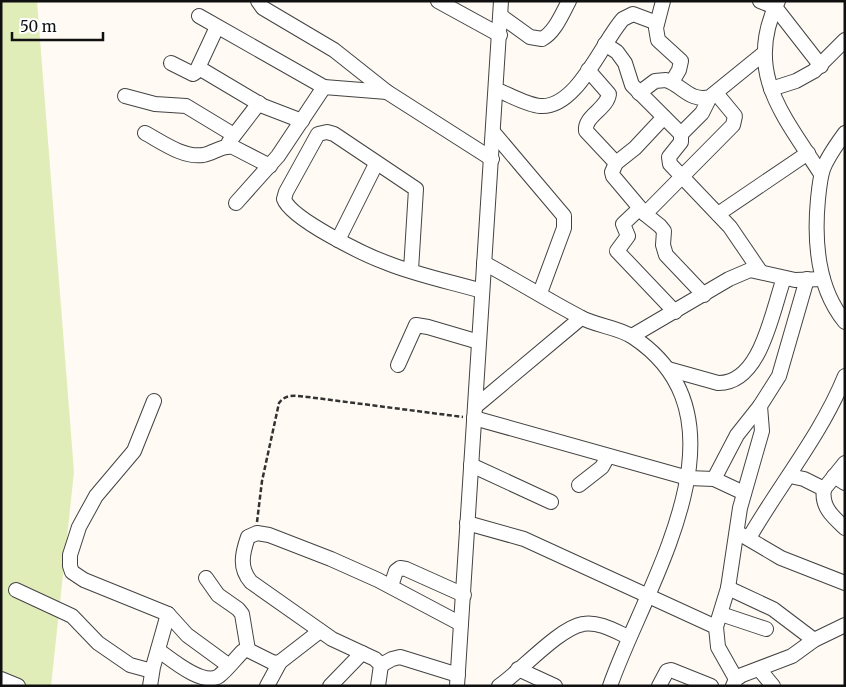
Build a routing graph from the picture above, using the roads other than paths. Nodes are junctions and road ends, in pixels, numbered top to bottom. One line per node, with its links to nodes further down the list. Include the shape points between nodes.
1 (258, 1): 25 (street, via 263,8 334,50)
2 (438, 1): 8 (street)
3 (501, 1): 10 (street)
4 (569, 1): 10 (street, via 556,25 542,39 530,37)
5 (663, 1): 11 (street)
6 (760, 1): 7 (street)
7 (777, 4): 16 (street); 18 (street)
8 (463, 7): 13 (street)
9 (199, 16): 12 (street)
10 (501, 16): 13 (street)
11 (657, 23): 15 (street, via 637,15 627,16); 21 (street, via 658,40 681,61)
12 (217, 26): 19 (street); 22 (street)
13 (500, 35): 24 (street)
14 (845, 40): 18 (street)
15 (605, 44): 20 (street); 26 (street, via 621,56 632,85)
16 (763, 54): 23 (street); 27 (street)
17 (171, 63): 19 (street, via 193,74)
18 (821, 66): 23 (street, via 796,81)
19 (199, 68): 29 (street)
20 (588, 70): 24 (street, via 569,95 547,106 538,106); 39 (street, via 609,94 607,102 587,124 586,131)
21 (672, 82): 26 (street, via 655,81); 27 (street, via 691,96 704,99)
22 (324, 87): 25 (street); 31 (street)
23 (770, 89): 37 (street)
24 (497, 90): 32 (street)
25 (387, 92): 38 (street)
26 (640, 93): 30 (street)
27 (713, 95): 35 (street, via 702,113); 43 (street, via 733,112 735,121)
28 (126, 96): 36 (street, via 156,104 186,106)
29 (258, 103): 31 (street); 36 (street)
30 (664, 118): 35 (street); 39 (street, via 635,148)
31 (302, 121): 41 (street)
32 (493, 132): 38 (street); 55 (street, via 564,216 564,228)
33 (145, 133): 36 (street, via 190,155 209,153)
34 (845, 133): 42 (street, via 828,158)
35 (682, 134): 43 (street, via 681,142 668,161)
36 (230, 141): 41 (street)
37 (808, 153): 42 (street); 46 (street)
38 (492, 159): 48 (street)
39 (616, 162): 45 (street, via 613,176)
40 (376, 164): 47 (street); 47 (street, via 334,134 322,132 315,138 290,184 284,199 286,204); 49 (street, via 416,189)
41 (270, 166): 44 (street)
42 (822, 174): 53 (street, via 815,231)
43 (682, 176): 45 (street); 46 (street)
44 (236, 203)
45 (642, 211): 56 (street, via 664,231 666,255); 58 (street, via 623,224 628,236 617,251)
46 (718, 214): 50 (street)
47 (338, 240): 49 (street, via 386,263)
48 (484, 263): 54 (street); 55 (street)
49 (411, 270): 54 (street)
50 (760, 271): 51 (street); 56 (street, via 740,274)
51 (784, 278): 52 (street); 64 (street, via 756,360 744,373 726,384 718,384)
52 (807, 279): 53 (street); 67 (street, via 779,376)
53 (823, 279): 57 (street)
54 (482, 291): 62 (street)
55 (540, 293): 59 (street)
56 (704, 295): 58 (street)
57 (839, 303): 60 (street)
58 (675, 312): 61 (street)
59 (581, 318): 61 (street); 68 (street)
60 (845, 322)
61 (632, 336): 64 (street)
62 (478, 342): 63 (street, via 416,326); 68 (street)
63 (398, 365)
64 (668, 369): 73 (street, via 680,394 689,428)
65 (844, 382): 72 (street)
66 (154, 401): 90 (street, via 134,451 83,516 70,555 70,566 72,572 84,580)
67 (760, 406): 74 (street, via 744,423); 78 (street, via 762,431)
68 (475, 412): 69 (street); 71 (street)
69 (608, 456): 73 (street); 76 (street, via 602,467)
70 (845, 463): 75 (street)
71 (470, 465): 79 (street); 80 (street)
72 (790, 476): 77 (street); 82 (street)
73 (688, 478): 74 (street); 89 (street, via 675,530)
74 (714, 479): 78 (street)
75 (839, 479): 77 (street)
76 (579, 485)
77 (824, 489): 81 (street, via 825,506)
78 (744, 493): 82 (street)
79 (551, 502)
80 (467, 523): 88 (street); 89 (street, via 524,539)
81 (845, 528)
82 (743, 535): 84 (street, via 781,558); 86 (street)
83 (206, 578): 99 (street, via 218,595 242,614)
84 (845, 583)
85 (391, 586): 88 (street, via 400,568); 92 (street); 95 (street, via 290,542 257,533 248,537 244,549 243,570 246,576 267,595)
86 (728, 588): 91 (street); 97 (street, via 773,609)
87 (16, 590): 106 (street, via 72,616 98,643 130,666)
88 (464, 595): 92 (street)
89 (647, 596): 91 (street); 96 (street)
90 (168, 614): 98 (street); 102 (street, via 187,635)
91 (719, 620): 94 (street); 109 (street, via 718,647)
92 (461, 624): 108 (street)
93 (845, 625): 97 (street)
94 (766, 629)
95 (320, 631): 100 (street); 101 (street)
96 (628, 637): 105 (street, via 606,627 582,624 566,632); 117 (street)
97 (814, 640): 104 (street, via 792,656)
98 (158, 650): 102 (street, via 206,680 219,676); 106 (street)
99 (248, 650): 101 (street, via 274,663); 102 (street)
100 (362, 653): 103 (street); 113 (street)
101 (280, 662): 112 (street)
102 (228, 665)
103 (381, 665): 108 (street, via 400,657); 114 (street)
104 (759, 668): 109 (street); 120 (street)
105 (518, 669): 115 (street); 116 (street)
106 (152, 671): 111 (street)
107 (1, 679): 110 (street)
108 (458, 683)
109 (734, 683)
110 (18, 686)
111 (150, 686)
112 (267, 686)
113 (330, 686)
114 (378, 686)
115 (499, 686)
116 (556, 686)
117 (610, 686)
118 (659, 686): 119 (street, via 667,671 672,670)
119 (712, 686)
120 (773, 686)

